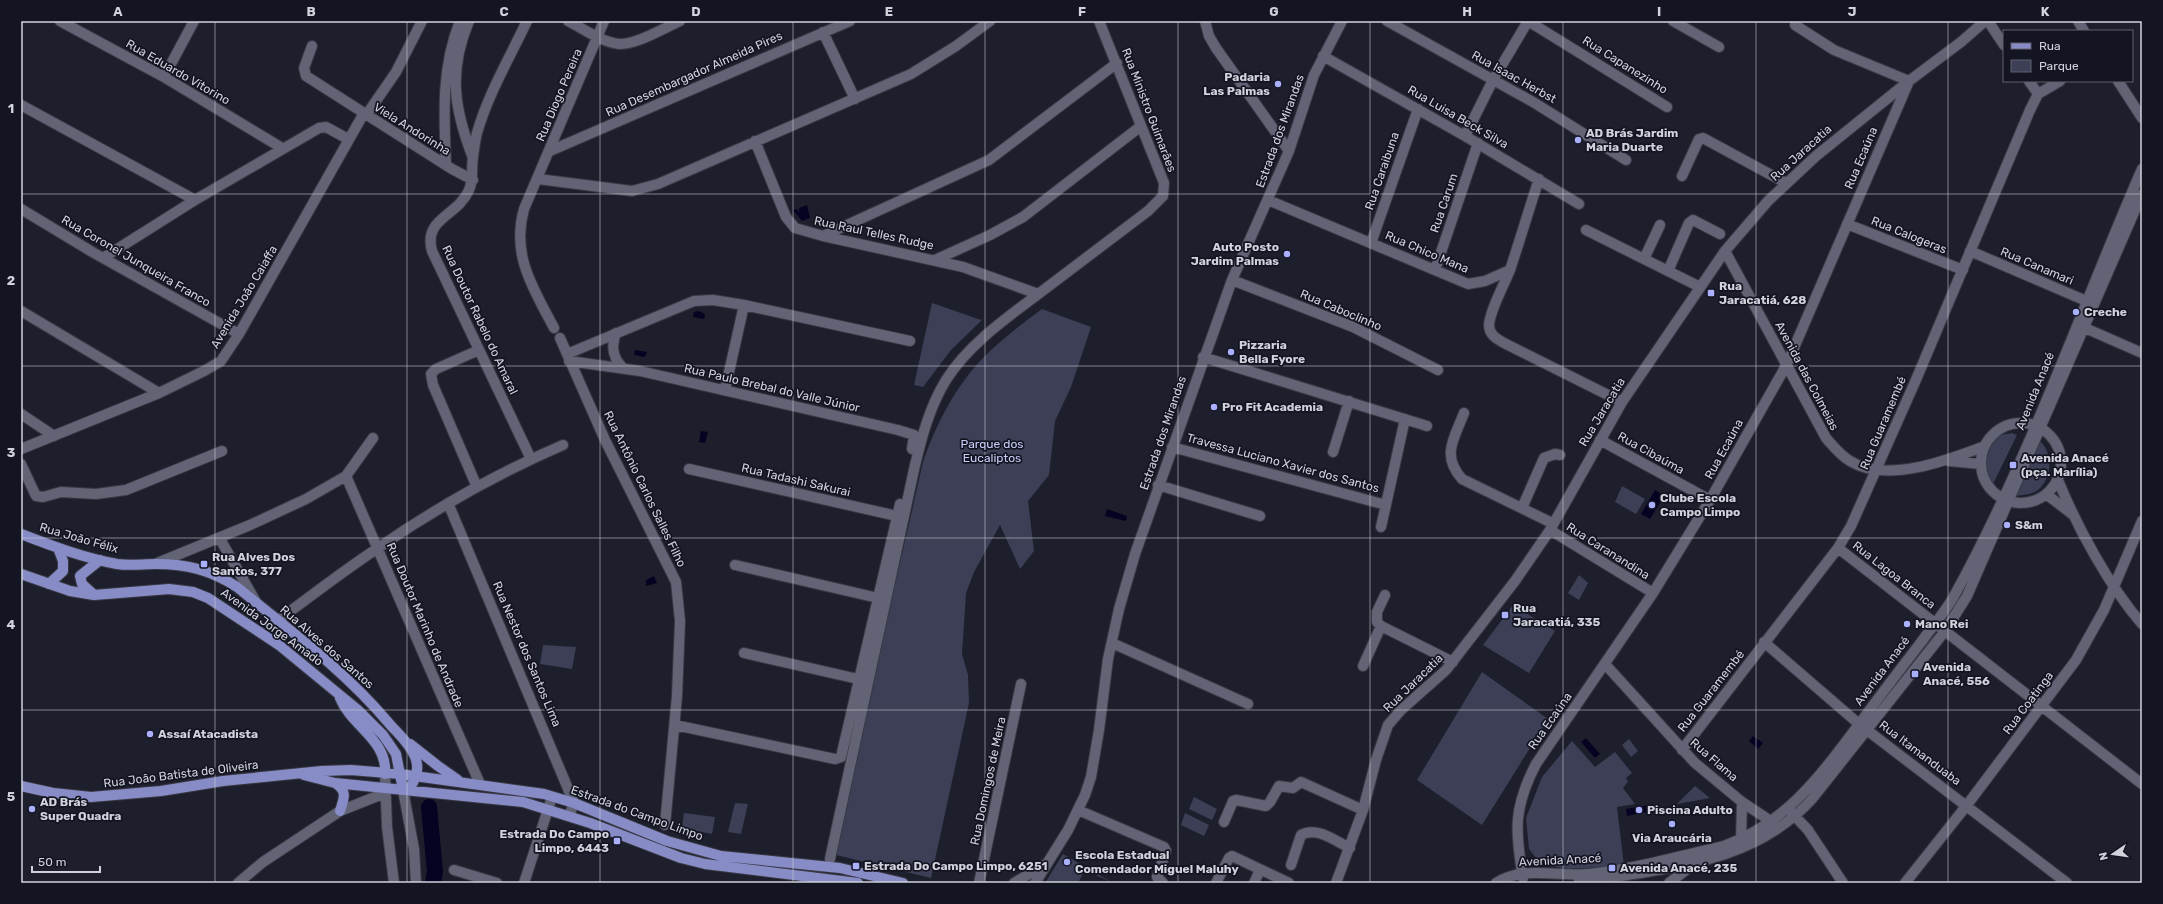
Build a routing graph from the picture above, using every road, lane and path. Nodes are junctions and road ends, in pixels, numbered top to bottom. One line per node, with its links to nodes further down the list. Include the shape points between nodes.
1 (60, 21): 29 (street, Rua Eduardo Vitorino)
2 (194, 21): 29 (street)
3 (422, 21): 40 (street, via 396,72)
4 (460, 21): 52 (street, via 445,78)
5 (469, 21): 50 (street, via 458,57 455,90 460,125)
6 (527, 21): 50 (street, Rua Doutor Rabelo do Amaral, via 490,100 478,133)
7 (568, 21): 23 (street)
8 (604, 21): 23 (street, Rua Diogo Pereira)
9 (680, 21): 23 (street, via 620,44)
10 (850, 21): 22 (street, Rua Desembargador Almeida Pires)
11 (990, 21): 36 (street, via 911,74)
12 (1099, 21): 28 (street, Rua Ministro Guimarães)
13 (1205, 21): 49 (street, via 1216,48)
14 (1342, 21): 27 (street, Estrada dos Mirandas)
15 (1387, 21): 30 (street, Rua Isaac Herbst)
16 (1528, 21): 30 (street); 38 (street, Rua Capanezinho)
17 (1673, 21): 26 (street)
18 (1796, 21): 31 (street, via 1795,25 1825,46)
19 (1986, 21): 24 (street); 31 (street, Rua Jaracatia)
20 (2078, 21): 21 (street)
21 (2083, 30)
22 (823, 32): 36 (street); 48 (street, Rua Desembargador Almeida Pires)
23 (598, 37): 48 (street, Rua Diogo Pereira)
24 (2003, 44)
25 (312, 46): 40 (street, via 304,68 306,76)
26 (1719, 47)
27 (1323, 56): 39 (street, Rua Luisa Beck Silva); 49 (street, Estrada dos Mirandas)
28 (1117, 63): 42 (street, Rua Ministro Guimarães); 68 (street, via 989,160)
29 (164, 77): 47 (street, Rua Eduardo Vitorino)
30 (1493, 80): 43 (street); 51 (street, Rua Isaac Herbst, via 1561,118)
31 (1909, 81): 58 (street, Rua Jaracatia); 64 (street, Rua Ecaúna)
32 (2030, 82): 35 (street)
33 (2058, 82): 35 (street)
34 (2119, 82): 41 (street)
35 (2038, 94): 71 (street, Rua Guaramembé)
36 (855, 99): 45 (street)
37 (21, 105): 60 (street)
38 (1667, 107)
39 (1418, 109): 43 (street, Rua Luisa Beck Silva); 69 (street, Rua Caraibuna)
40 (365, 114): 44 (street, Viela Andorinha); 52 (street, Viela Andorinha)
41 (2142, 118)
42 (1141, 126): 74 (street, via 1023,217); 81 (street, Rua Ministro Guimarães, via 1164,183 1163,196 1148,211)
43 (1465, 136): 46 (street, Rua Luisa Beck Silva)
44 (348, 139): 47 (street, via 338,132 322,127); 88 (street, Avenida João Caiaffa)
45 (755, 141): 55 (street, via 658,184 638,190 599,188); 68 (street, Rua Raul Telles Rudge, via 777,198 790,223 795,228)
46 (1478, 143): 56 (street, Rua Luisa Beck Silva); 75 (street, Rua Carum)
47 (282, 148): 60 (street)
48 (550, 151): 55 (street, Rua Diogo Pereira)
49 (1288, 151): 61 (street, Estrada dos Mirandas)
50 (473, 158): 57 (street, Rua Doutor Rabelo do Amaral)
51 (1626, 160)
52 (446, 166): 57 (street, Viela Andorinha)
53 (2142, 168): 82 (street, Avenida Anacé)
54 (1682, 176): 58 (street, via 1699,139 1703,138)
55 (538, 179): 85 (street, via 520,223 521,257)
56 (1539, 179): 62 (street, Rua Luisa Beck Silva); 76 (street)
57 (473, 180): 91 (street, Rua Doutor Rabelo do Amaral, via 461,204 435,226 430,239 432,251)
58 (1786, 183): 70 (street, Rua Jaracatia)
59 (2142, 194): 82 (street, Avenida Anacé)
60 (195, 200): 72 (street)
61 (1268, 200): 69 (street, Rua Chico Mana); 79 (street, Estrada dos Mirandas)
62 (1579, 204)
63 (21, 209): 72 (street, Rua Coronel Junqueira Franco)
64 (1846, 224): 77 (street, Rua Calogeras); 95 (street, Rua Ecaúna)
65 (1660, 226): 73 (street)
66 (1586, 230): 73 (street)
67 (1720, 234): 78 (street, via 1693,220 1689,222)
68 (822, 236): 74 (street, Rua Raul Telles Rudge)
69 (1371, 243): 75 (street, Rua Chico Mana)
70 (1725, 251): 80 (street, Rua Jaracatia); 95 (street, Avenida das Colmeias)
71 (1970, 251): 77 (street, Rua Guaramembé); 82 (street, Rua Canamari)
72 (103, 258): 88 (street, Rua Coronel Junqueira Franco)
73 (1644, 259): 78 (street)
74 (935, 260): 81 (street, Rua Raul Telles Rudge, via 963,267)
75 (1435, 270): 76 (street, Rua Chico Mana, via 1473,284)
76 (1510, 270): 101 (street, via 1489,326 1492,335)
77 (1962, 270): 122 (street, Rua Guaramembé)
78 (1668, 271): 80 (street)
79 (1232, 280): 94 (street, Estrada dos Mirandas); 97 (street, Rua Caboclinho, via 1353,327)
80 (1700, 287): 101 (street, Rua Jaracatia)
81 (1038, 294): 203 (street, Rua Ministro Guimarães, via 972,350 946,379 930,414 915,465)
82 (2090, 302): 86 (street, Avenida Anacé); 106 (street, Avenida Anacé)
83 (744, 305): 87 (street, via 713,300 694,301); 90 (street); 98 (street)
84 (21, 311): 99 (street)
85 (554, 328)
86 (2085, 328): 92 (street); 106 (street, Avenida Anacé)
87 (616, 333): 93 (street); 96 (street, via 613,353)
88 (239, 334): 99 (street, Avenida João Caiaffa, via 227,353 215,365)
89 (560, 338): 93 (street, Rua Antônio Carlos Salles Filho)
90 (910, 341)
91 (479, 350): 117 (street, Rua Doutor Rabelo do Amaral); 126 (street, via 436,369 431,374 431,381)
92 (2142, 353)
93 (568, 357): 96 (street, Rua Paulo Brebal do Valle Júnior); 171 (street, Rua Antônio Carlos Salles Filho, via 676,582 680,621)
94 (1203, 357): 100 (street); 112 (street, Estrada dos Mirandas)
95 (1787, 364): 122 (street, Avenida das Colmeias, via 1833,447 1850,462); 129 (street, Rua Ecaúna)
96 (623, 368): 98 (street, Rua Paulo Brebal do Valle Júnior)
97 (1438, 370)
98 (725, 390): 134 (street, Rua Paulo Brebal do Valle Júnior, via 914,435)
99 (159, 393): 107 (street, Avenida João Caiaffa)
100 (1349, 401): 104 (street); 115 (street)
101 (1622, 402): 109 (street, Rua Jaracatia)
102 (1464, 413): 132 (street, Rua Caranandina, via 1450,453 1450,462 1462,479)
103 (21, 414): 107 (street)
104 (1404, 419): 105 (street); 131 (street)
105 (1427, 426)
106 (2038, 428): 111 (street, via 2026,423 2002,428); 124 (street, via 2049,434 2056,444 2061,468); 128 (street, Avenida Anacé)
107 (54, 436): 113 (street, Avenida João Caiaffa)
108 (373, 438): 123 (street)
109 (1600, 440): 129 (street, Rua Cibaúma); 138 (street, Rua Jaracatia)
110 (563, 445): 117 (street)
111 (1985, 446): 118 (street, Avenida das Colmeias); 120 (street)
112 (1172, 447): 125 (street, Estrada dos Mirandas); 131 (street, Travessa Luciano Xavier dos Santos)
113 (21, 450)
114 (222, 451): 119 (street, via 126,490 96,494 61,492 43,497 36,496)
115 (1333, 452)
116 (1560, 455): 132 (street, via 1549,455 1544,458)
117 (531, 459): 126 (street)
118 (1947, 461): 120 (street, Avenida das Colmeias); 122 (street, Avenida das Colmeias, via 1908,469)
119 (21, 464)
120 (1981, 464): 128 (street, via 1986,482 1994,492)
121 (689, 469): 134 (street, Rua Tadashi Sakurai)
122 (1877, 470): 143 (street, Rua Guaramembé)
123 (346, 476): 140 (street, via 306,499); 141 (street, Rua Doutor Marinho de Andrade)
124 (2058, 480): 127 (street); 133 (street)
125 (1158, 485): 135 (street); 161 (street, Estrada dos Mirandas, via 1127,580)
126 (477, 487): 130 (street)
127 (2046, 494): 128 (street, via 2029,502); 133 (street)
128 (2006, 499): 156 (street, Avenida Anacé, via 1952,599); 159 (street, Avenida Anacé, via 1967,596)
129 (1710, 500): 150 (street, Rua Ecaúna)
130 (448, 503): 141 (street); 188 (street, Rua Nestor dos Santos Lima)
131 (1386, 505): 137 (street)
132 (1522, 508): 138 (street, Rua Caranandina)
133 (2072, 514): 149 (street)
134 (897, 516): 153 (street)
135 (1260, 516)
136 (2142, 521): 149 (street, Rua Coatinga)
137 (1381, 527)
138 (1551, 527): 150 (street, Rua Caranandina); 163 (street, Rua Jaracatia, via 1515,581)
139 (21, 534): 142 (main road, Rua João Félix)
140 (220, 539): 145 (street); 154 (street, Rua Alves dos Santos)
141 (378, 547): 155 (street); 181 (street, Rua Doutor Marinho de Andrade)
142 (58, 548): 144 (main road, Rua João Félix); 148 (main road, via 63,561 63,571)
143 (1838, 548): 156 (street, Rua Lagoa Branca); 160 (street, Rua Guaramembé)
144 (100, 560): 145 (main road, Rua João Félix, via 132,565); 151 (main road, via 80,576 82,584)
145 (155, 564): 154 (main road, Rua Alves dos Santos, via 182,565 220,576)
146 (735, 565): 153 (street)
147 (21, 574): 148 (main road, Avenida Jorge Amado)
148 (49, 584): 151 (main road, Avenida Jorge Amado)
149 (2114, 585): 157 (street); 170 (street, Rua Coatinga, via 2089,639)
150 (1653, 594): 164 (street, Rua Ecaúna)
151 (94, 595): 168 (main road, Avenida Jorge Amado, via 169,589 193,592 208,598 279,645)
152 (1385, 595): 158 (street, via 1376,618)
153 (878, 598): 166 (street)
154 (257, 604): 155 (main road, Rua Alves dos Santos)
155 (277, 621): 173 (main road, Rua Alves dos Santos, via 371,702)
156 (1935, 623): 159 (street, Rua Lagoa Branca); 172 (street, Avenida Anacé)
157 (2142, 624)
158 (1381, 626): 163 (street); 165 (street)
159 (1945, 631): 170 (street, Rua Lagoa Branca); 172 (street, Avenida Anacé)
160 (1764, 642): 172 (street, Rua Itamanduaba); 174 (street, Rua Guaramembé)
161 (1112, 643): 169 (street); 192 (street, Estrada dos Mirandas, via 1091,777)
162 (744, 653): 166 (street)
163 (1454, 662): 193 (street, Rua Jaracatia, via 1388,725)
164 (1605, 664): 174 (street, Rua Flama); 208 (street, Rua Ecaúna, via 1536,764 1526,784 1517,813 1516,831)
165 (1363, 666)
166 (858, 678): 171 (street, via 842,755 839,759)
167 (1021, 684): 219 (street, Rua Domingos de Meira)
168 (338, 695): 176 (main road, via 348,712 385,758); 177 (main road, via 358,710 383,735 396,754)
169 (1248, 704)
170 (2042, 706): 182 (street, Rua Lagoa Branca); 189 (street, Rua Coatinga)
171 (675, 725): 199 (street, Rua Antônio Carlos Salles Filho)
172 (1862, 726): 189 (street, Rua Itamanduaba); 191 (street, Avenida Anacé); 196 (street, Avenida Anacé, via 1817,793)
173 (402, 737): 178 (main road, Rua Alves dos Santos, via 415,758); 179 (main road)
174 (1682, 750): 187 (street, Rua Flama)
175 (296, 773): 176 (main road, Rua João Batista de Oliveira, via 352,770); 180 (main road, Rua João Batista de Oliveira); 183 (main road, Rua João Batista de Oliveira, via 122,796 52,793)
176 (385, 774): 177 (main road, Estrada do Campo Limpo); 185 (street)
177 (400, 774): 178 (main road, Estrada do Campo Limpo); 184 (main road)
178 (416, 776): 179 (main road, Estrada do Campo Limpo); 184 (main road)
179 (461, 782): 181 (main road, Estrada do Campo Limpo)
180 (335, 783): 185 (main road, Rua João Batista de Oliveira); 194 (main road, via 344,790 345,796)
181 (480, 784): 186 (main road, Estrada do Campo Limpo)
182 (2142, 784)
183 (21, 786)
184 (405, 790): 185 (main road); 190 (main road, via 523,802); 214 (street, via 414,849)
185 (385, 791): 194 (street); 213 (street)
186 (552, 797): 188 (main road, Estrada do Campo Limpo); 190 (street)
187 (1742, 802): 198 (street, Rua Flama); 200 (street)
188 (574, 803): 195 (street); 218 (main road, Estrada do Campo Limpo, via 648,834 692,849 721,856 840,868)
189 (1967, 806): 211 (street, Rua Itamanduaba); 231 (street, Rua Coatinga)
190 (548, 809): 195 (main road); 216 (street)
191 (1788, 809): 196 (street); 198 (street, Avenida Anacé)
192 (1078, 810): 204 (street, Estrada dos Mirandas); 222 (street, via 1164,847 1166,851 1157,877)
193 (1363, 810): 197 (street, via 1302,782 1293,788 1279,786 1266,806 1233,801); 201 (street, Rua Jaracatia)
194 (340, 811): 212 (street, via 263,862)
195 (569, 816): 210 (main road, via 681,858 705,864)
196 (1796, 817): 202 (street, Avenida Anacé, via 1780,829 1741,849); 230 (street, via 1823,850)
197 (1224, 822)
198 (1772, 822): 200 (street, Avenida Anacé)
199 (665, 824)
200 (1741, 840): 202 (street, Avenida Anacé)
201 (1350, 848): 205 (street, via 1311,830 1301,835); 226 (street, Rua Jaracatia)
202 (1698, 857): 209 (street, Avenida Anacé); 229 (street)
203 (830, 859)
204 (1046, 864): 220 (street, Estrada dos Mirandas); 221 (street, Estrada dos Mirandas)
205 (1291, 865)
206 (454, 870): 215 (street)
207 (1260, 870): 223 (street, via 1230,857); 224 (street); 225 (street)
208 (1523, 875): 209 (street, Avenida Anacé); 227 (street, Avenida Anacé, via 1504,878); 228 (street, Avenida Anacé)
209 (1595, 879)
210 (842, 881): 217 (main road)
211 (2064, 882)
212 (238, 883)
213 (394, 883)
214 (416, 883)
215 (497, 883)
216 (524, 883)
217 (858, 883)
218 (903, 883)
219 (979, 883)
220 (1014, 883)
221 (1035, 883)
222 (1163, 883)
223 (1216, 883)
224 (1254, 883)
225 (1289, 883)
226 (1336, 883)
227 (1496, 883)
228 (1510, 883)
229 (1669, 883)
230 (1843, 883)
231 (1905, 883)

